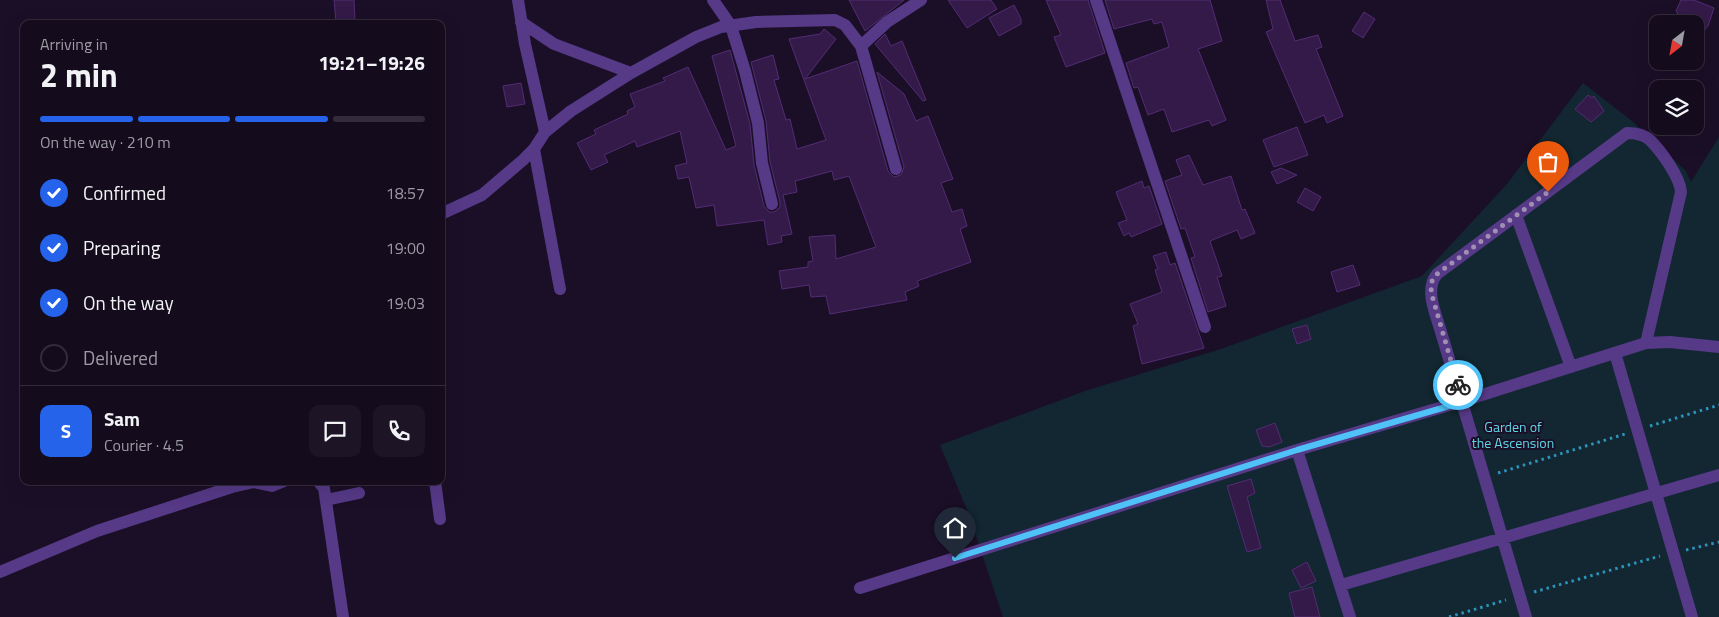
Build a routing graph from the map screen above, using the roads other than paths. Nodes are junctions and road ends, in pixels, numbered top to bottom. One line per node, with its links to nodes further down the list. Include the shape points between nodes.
1 (518, 0): 5 (street)
2 (713, 0): 6 (street)
3 (920, 0): 7 (street, via 887,22)
4 (1096, 0): 16 (street)
5 (521, 22): 8 (street, via 554,44); 9 (street)
6 (731, 26): 7 (street, via 756,22 835,20 845,25); 8 (street, via 721,26 696,37); 12 (street, via 755,108 762,163)
7 (861, 46): 11 (street)
8 (631, 73): 9 (street, via 571,111)
9 (545, 132): 10 (street)
10 (534, 149): 13 (street, via 482,195); 15 (street)
11 (896, 169)
12 (772, 204)
13 (445, 212)
14 (1516, 215): 17 (street, via 1627,133 1640,134 1650,141 1675,173 1681,192); 20 (street); 21 (street, via 1432,281 1433,302)
15 (560, 289)
16 (1205, 327)
17 (1646, 344): 18 (street, via 1670,342); 19 (street)
18 (1719, 347)
19 (1615, 353): 20 (street); 27 (street)
20 (1571, 367): 21 (street)
21 (1463, 402): 22 (street); 31 (street)
22 (1297, 450): 33 (street); 34 (street)
23 (1719, 474): 27 (street)
24 (241, 485): 32 (street, via 97,532)
25 (321, 485): 29 (street)
26 (436, 485): 30 (street)
27 (1656, 492): 31 (street); 38 (street)
28 (359, 493): 29 (street)
29 (326, 500): 35 (street)
30 (440, 519)
31 (1504, 539): 33 (street); 37 (street)
32 (0, 572)
33 (1341, 585): 36 (street)
34 (860, 588)
35 (343, 617)
36 (1350, 617)
37 (1526, 617)
38 (1692, 617)

